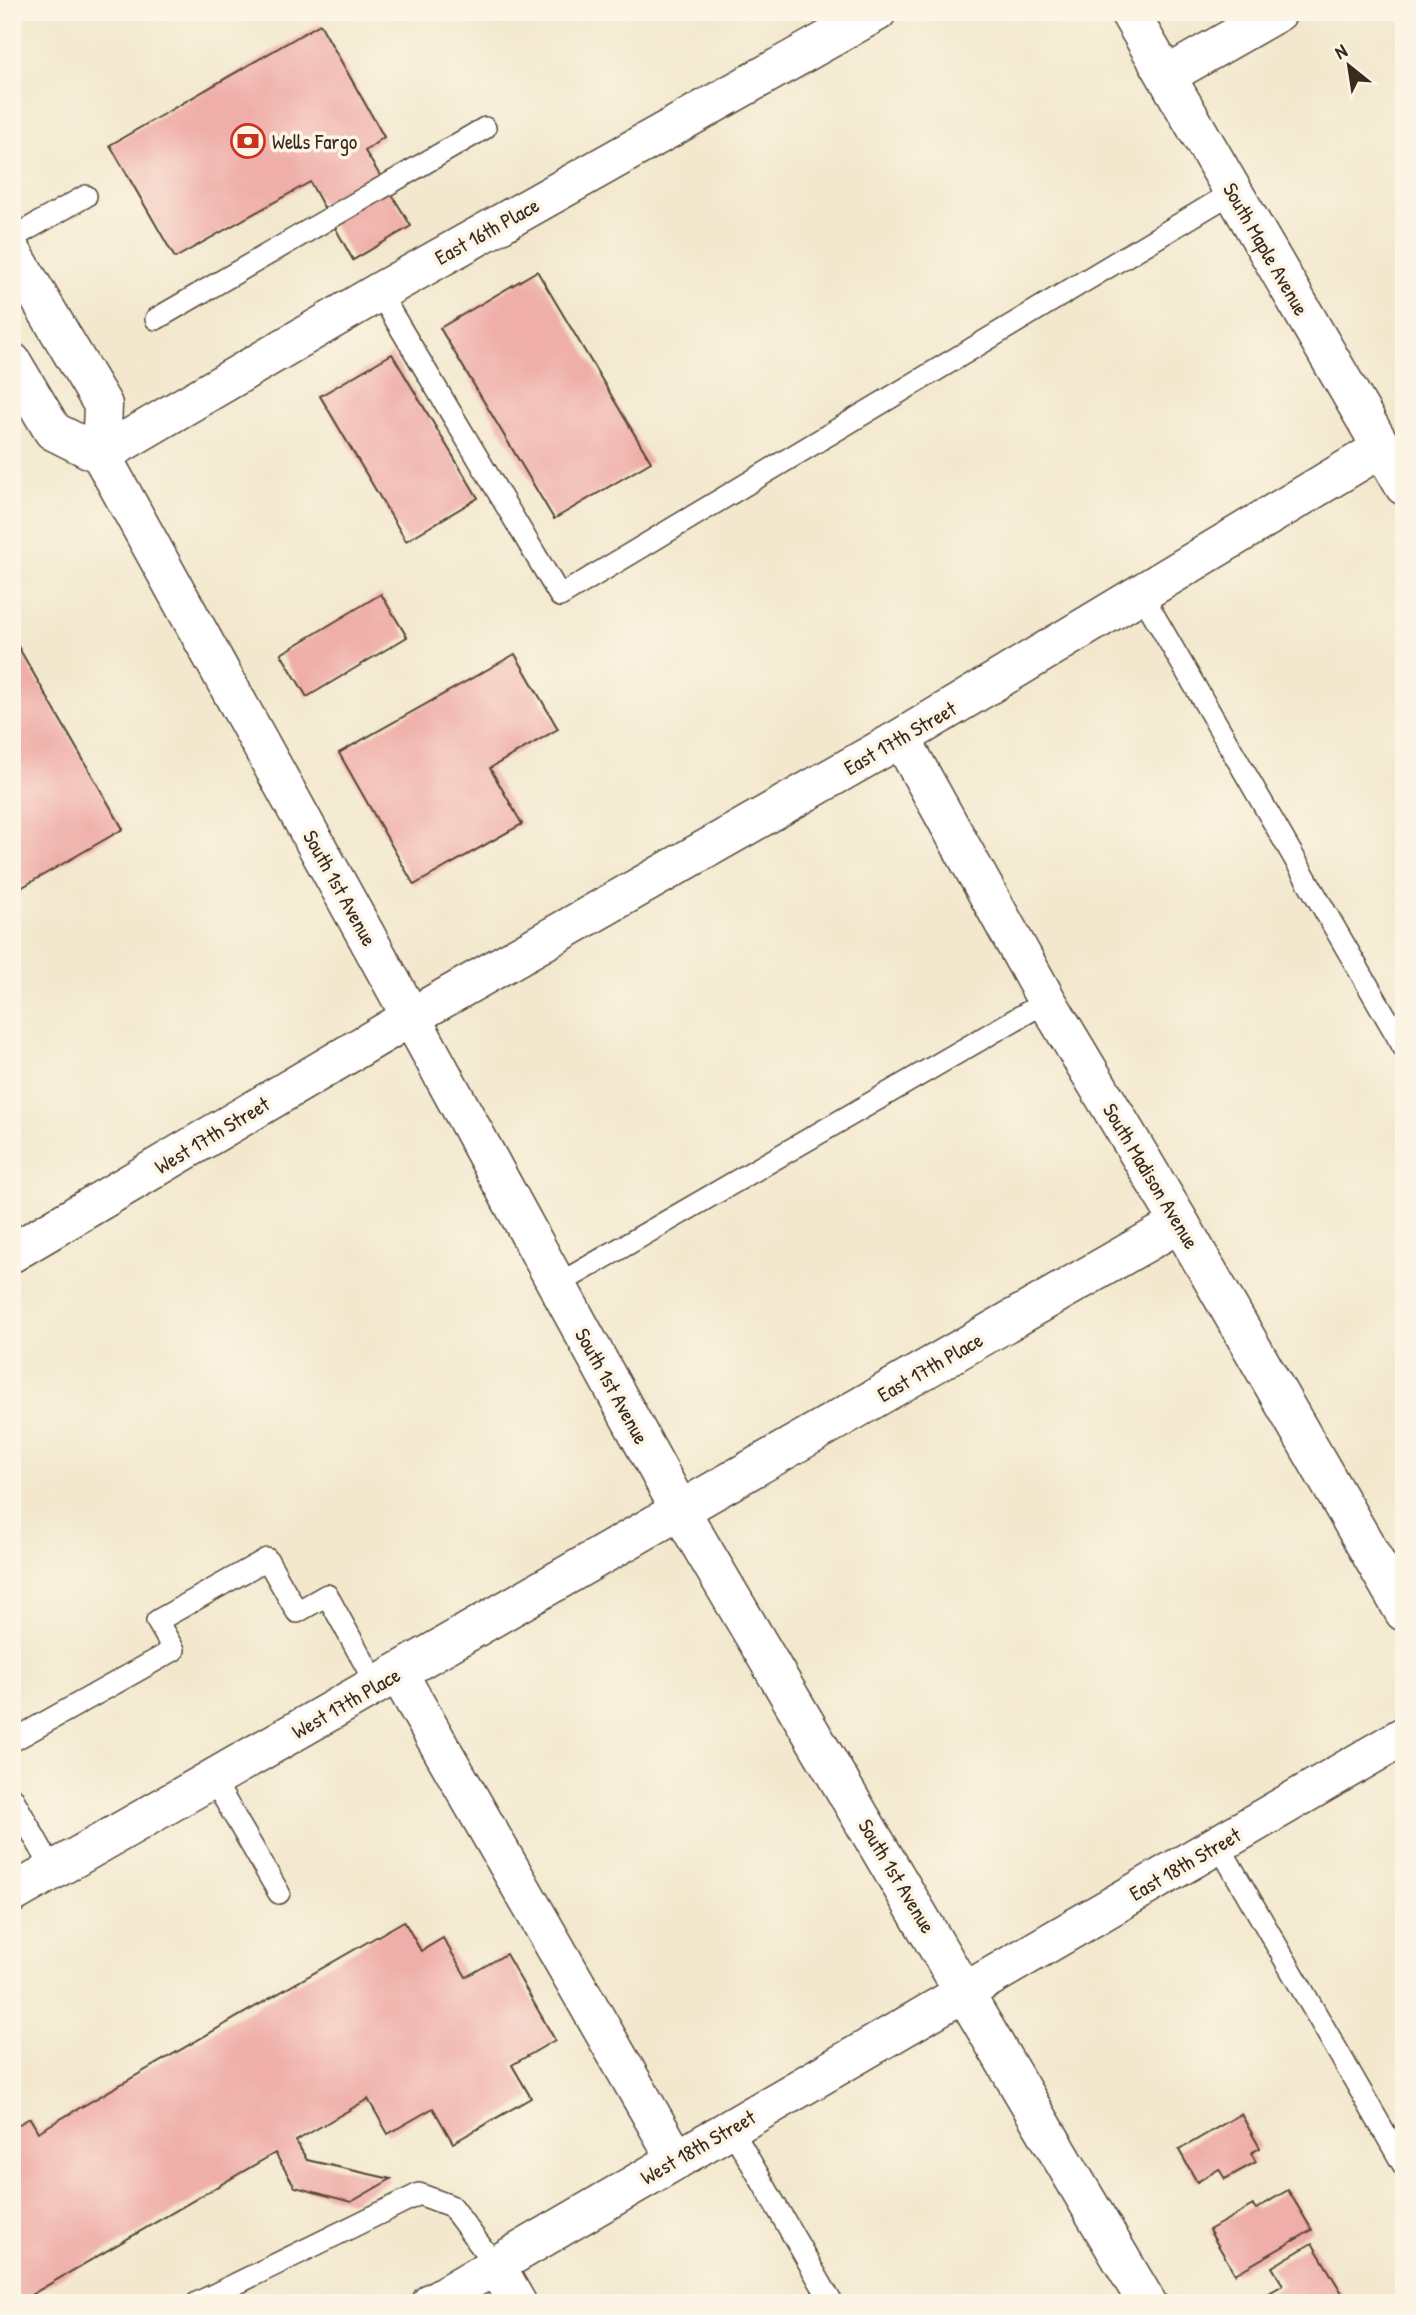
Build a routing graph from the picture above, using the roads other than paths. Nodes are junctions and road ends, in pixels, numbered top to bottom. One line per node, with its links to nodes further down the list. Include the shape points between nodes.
1 (877, 12): 10 (street, East 16th Place)
2 (1129, 12): 4 (street, South Maple Avenue)
3 (1278, 12): 4 (street)
4 (1166, 76): 6 (street, South Maple Avenue)
5 (485, 128): 11 (lane)
6 (1233, 192): 10 (lane, via 560,596); 13 (street, South Maple Avenue)
7 (86, 196): 8 (lane)
8 (12, 238)
9 (12, 252): 14 (street, via 103,405)
10 (379, 292): 14 (street, East 16th Place)
11 (156, 319)
12 (12, 362): 14 (street, via 52,431)
13 (1382, 448): 15 (street, South Maple Avenue); 16 (street, East 17th Street)
14 (101, 455): 19 (street, South 1st Avenue)
15 (1404, 486)
16 (1141, 593): 17 (street, East 17th Street); 20 (lane)
17 (901, 738): 18 (street, South Madison Avenue); 19 (street, East 17th Street)
18 (1047, 1001): 21 (street, South Madison Avenue); 23 (lane)
19 (411, 1017): 22 (street, West 17th Street); 23 (street, South 1st Avenue)
20 (1404, 1048)
21 (1180, 1223): 24 (street, East 17th Place); 25 (street, South Madison Avenue)
22 (12, 1253)
23 (557, 1285): 24 (street, South 1st Avenue)
24 (681, 1512): 26 (street, West 17th Place); 35 (street, South 1st Avenue)
25 (1404, 1612)
26 (387, 1679): 28 (lane, via 327,1595 297,1612 267,1559 157,1621 174,1650); 29 (street, West 17th Place); 37 (street)
27 (1404, 1735): 31 (street, East 18th Street)
28 (12, 1741)
29 (213, 1779): 32 (street, West 17th Place); 33 (lane)
30 (12, 1797): 32 (lane)
31 (1218, 1844): 35 (street, East 18th Street); 38 (lane)
32 (54, 1870): 34 (street, West 17th Place)
33 (279, 1893)
34 (12, 1894)
35 (966, 1992): 36 (street, West 18th Street); 44 (street, South 1st Avenue)
36 (731, 2128): 37 (street, West 18th Street); 43 (lane)
37 (677, 2160): 39 (street, West 18th Street)
38 (1404, 2166)
39 (495, 2265): 40 (lane, via 451,2206 419,2194); 41 (street, West 18th Street); 42 (street)
40 (197, 2303)
41 (431, 2303)
42 (517, 2303)
43 (832, 2303)
44 (1147, 2303)

